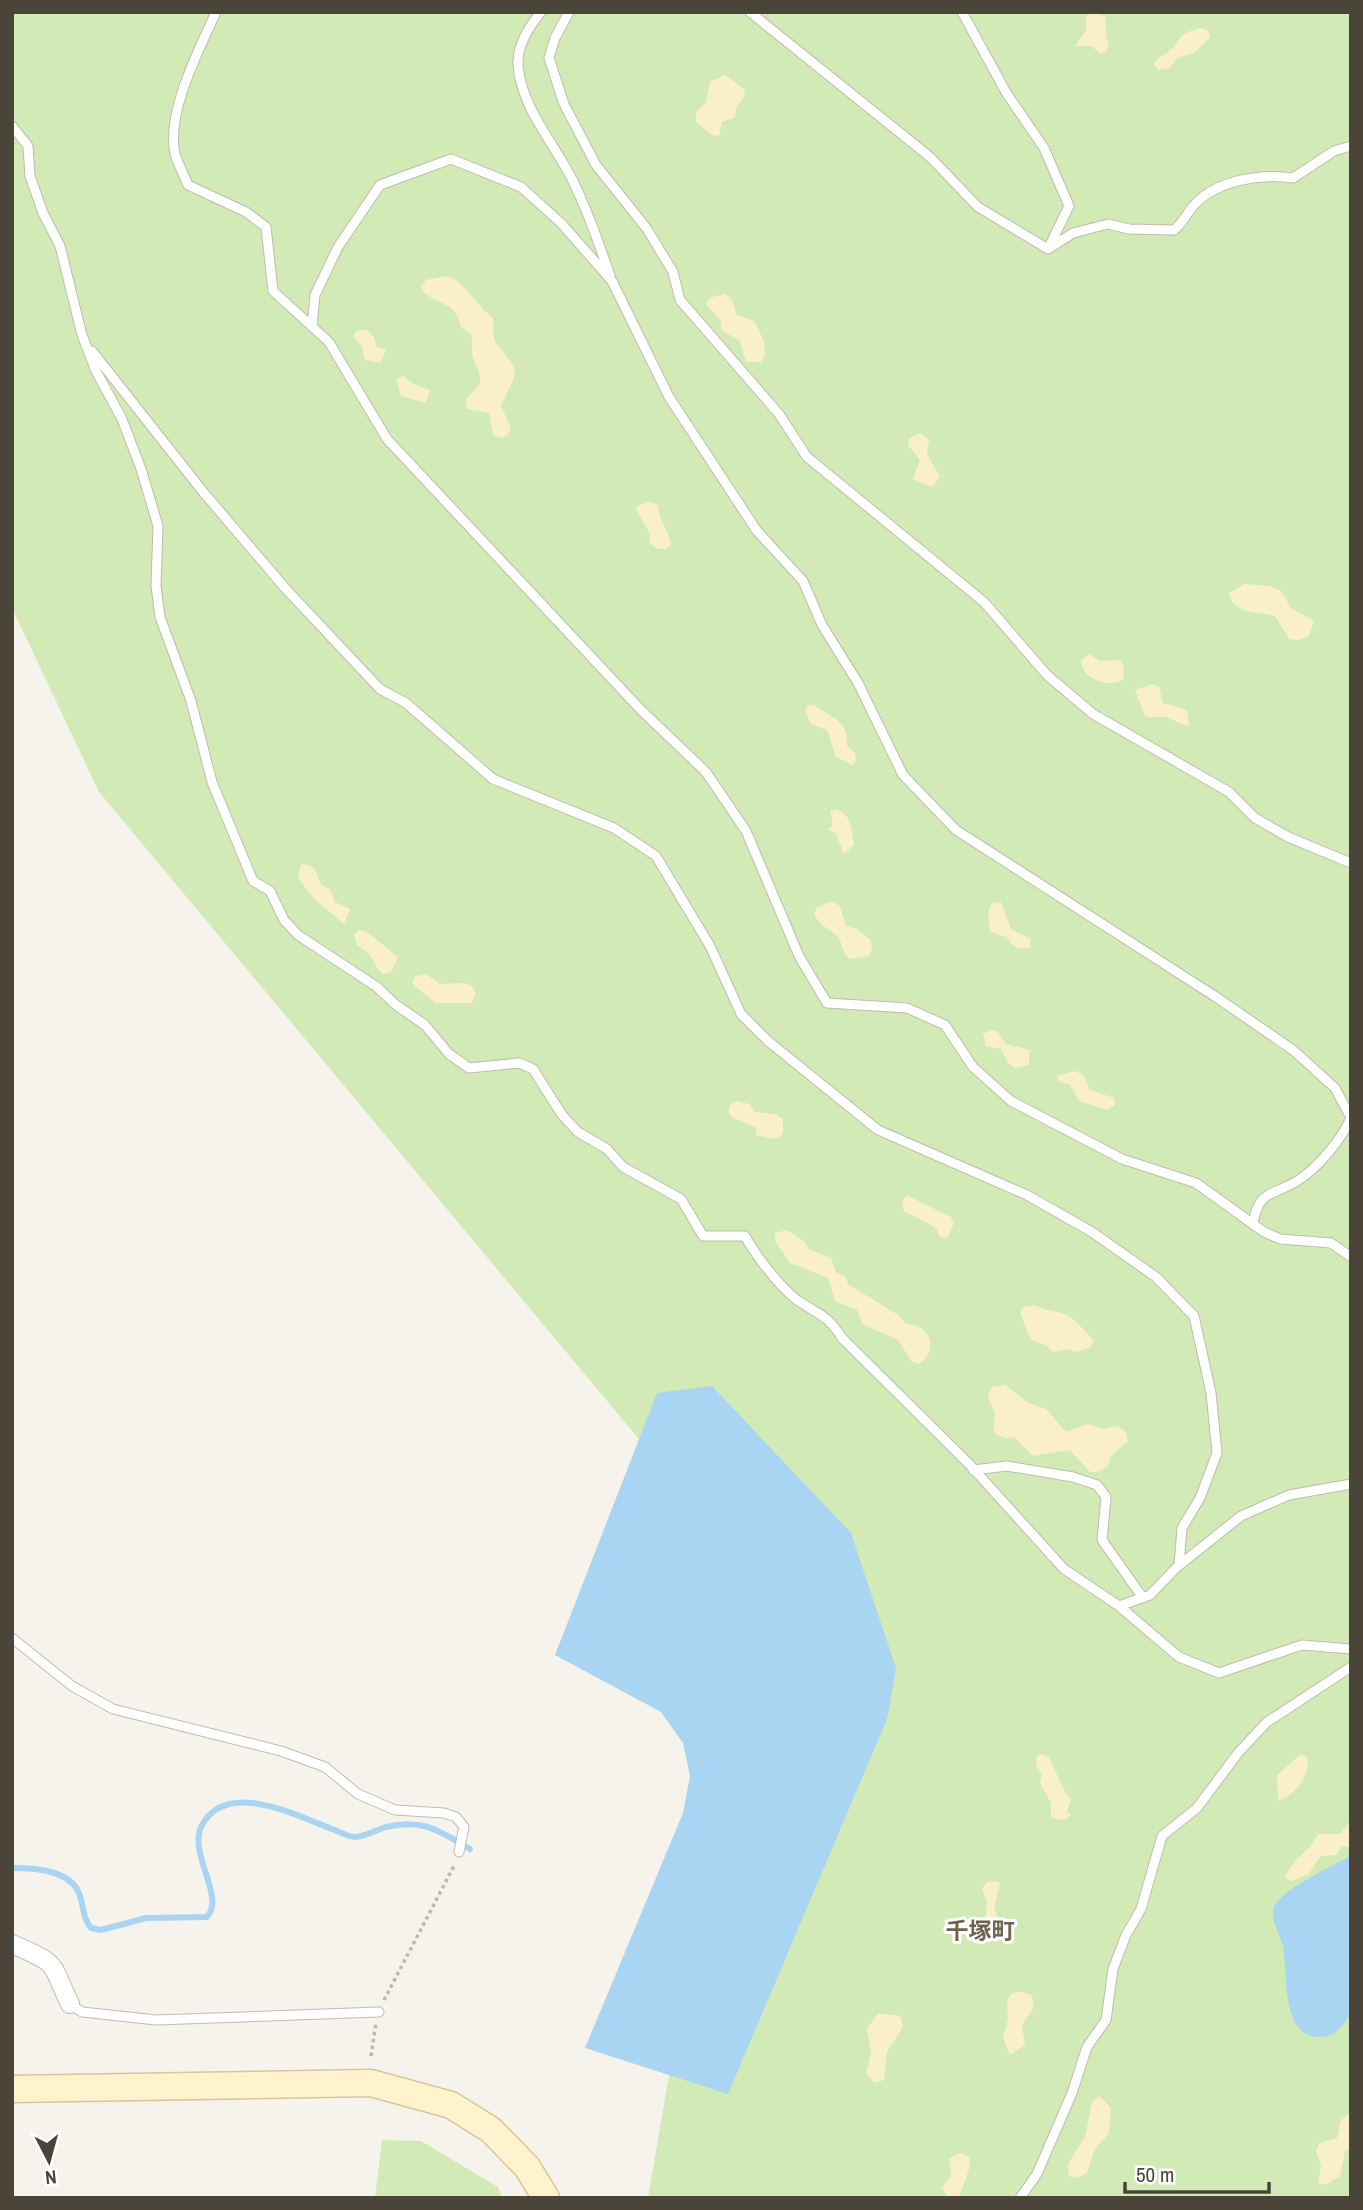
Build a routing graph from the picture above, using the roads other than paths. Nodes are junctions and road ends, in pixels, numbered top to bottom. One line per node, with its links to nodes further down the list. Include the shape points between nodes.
1 (216, 12): 10 (lane, via 174,122 175,154 188,185 246,212 266,227 273,291)
2 (541, 12): 9 (lane, via 526,31 518,64 527,100 594,225)
3 (569, 12): 12 (lane, via 549,58 564,104 596,165 647,229 673,272 680,300 779,414 807,457 984,602 1046,675 1093,714 1229,792 1255,818)
4 (750, 12): 8 (lane, via 930,157 978,207)
5 (962, 12): 8 (lane, via 1007,94 1044,148 1069,206)
6 (12, 126): 11 (lane, via 28,146 30,176 60,246)
7 (1351, 146): 8 (lane, via 1334,151 1293,178 1273,175 1218,187 1194,205 1174,230 1129,229 1108,223 1073,233)
8 (1048, 249)
9 (611, 281): 10 (lane, via 561,223 521,187 451,159 380,185 338,247 315,295); 13 (lane, via 669,397 757,531 803,580 822,625 858,683 903,775 956,830 1216,997 1293,1050 1335,1088 1350,1118 1346,1129 1298,1180 1266,1194 1256,1208)
10 (312, 327): 13 (lane, via 329,342 387,439 641,710 706,772 746,831 799,956 827,1003 907,1008 945,1025 973,1067 1011,1101 1122,1159 1196,1184)
11 (86, 345): 15 (lane, via 122,419 151,503 158,526 160,617 191,701 212,782 253,881 270,891 284,920 298,935 377,986 425,1025 449,1054 469,1068 519,1063 533,1069 578,1132 607,1149 623,1167 681,1199 703,1236 745,1236 755,1257 795,1298 830,1319 842,1338); 17 (lane, via 285,589 380,689 406,704 493,779 614,828 656,856 710,946 741,1014 768,1041 878,1130 1027,1195 1092,1232 1156,1277 1194,1315 1211,1393 1217,1453 1200,1498 1182,1528)
12 (1351, 863)
13 (1254, 1223): 14 (lane, via 1280,1239 1331,1243)
14 (1351, 1257)
15 (973, 1470): 18 (lane, via 1007,1466 1097,1485 1106,1497 1102,1540); 19 (lane, via 1064,1569)
16 (1351, 1485): 17 (lane, via 1289,1495 1241,1516)
17 (1180, 1565): 18 (lane)
18 (1143, 1598): 19 (lane)
19 (1119, 1606): 21 (lane, via 1179,1657 1219,1673 1302,1645)
20 (12, 1638): 23 (lane, via 72,1686 113,1709 281,1751 325,1767 358,1794 395,1810 456,1817 464,1827)
21 (1351, 1649)
22 (1351, 1667): 29 (lane, via 1267,1722 1197,1808 1162,1836 1142,1909 1113,1969 1106,2020 1087,2047 1037,2174)
23 (459, 1852)
24 (12, 1944): 25 (street, via 54,1966)
25 (70, 2004): 26 (lane, via 82,2012 156,2020)
26 (379, 2012)
27 (12, 2089): 28 (street, via 371,2083 451,2105 491,2130 527,2167)
28 (546, 2198)
29 (1020, 2198)

